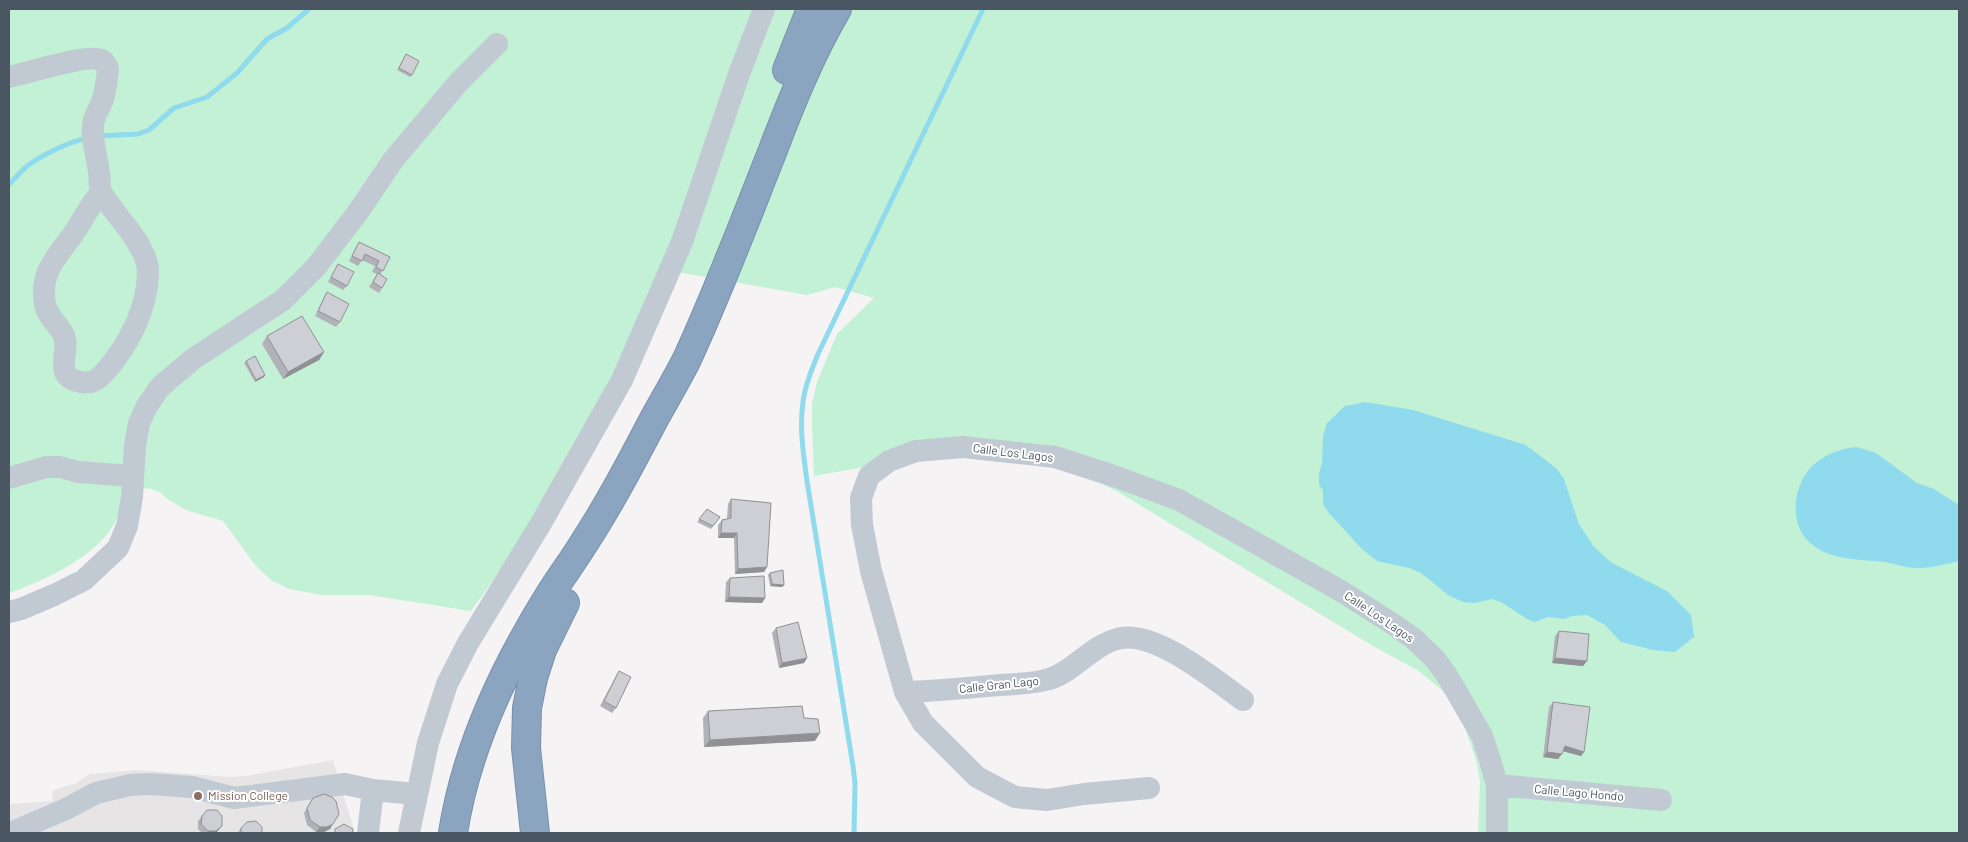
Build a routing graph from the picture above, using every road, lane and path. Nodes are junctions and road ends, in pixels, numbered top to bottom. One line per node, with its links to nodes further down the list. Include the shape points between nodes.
1 (764, 9): 19 (street, via 682,242 640,341 576,464 456,664 436,714)
2 (798, 9): 8 (highway)
3 (810, 9): 8 (highway)
4 (836, 9): 8 (highway)
5 (852, 9): 8 (highway)
6 (497, 44): 10 (street, via 458,83 399,152 316,267 283,300 193,359 160,387 139,423)
7 (9, 77): 9 (street, via 69,62 104,61 108,69 93,132)
8 (776, 121): 12 (highway, via 733,252 686,360); 24 (highway, via 674,353 498,671 463,758)
9 (101, 192): 9 (street, via 46,275 45,305 66,342 63,367 76,382 94,381 118,356 142,310 148,269 139,245)
10 (133, 476): 11 (street, via 46,466); 13 (street, via 127,526 118,548 84,580)
11 (9, 478)
12 (585, 542): 25 (highway, via 543,606 494,700 471,760); 26 (highway, via 564,605 542,650 528,701 526,748)
13 (9, 612)
14 (905, 692): 15 (street, Calle Gran Lago, via 1049,679 1069,669 1086,654 1117,639 1136,638 1158,644 1191,663); 16 (street, Calle Los Lagos, via 871,571 862,525 861,498 869,476 889,461 916,451 963,447 1055,458 1179,500 1341,591 1400,629 1434,659 1463,700 1482,736); 17 (street, Calle Los Lagos, via 923,723 977,777 1015,797 1047,800)
15 (1243, 700)
16 (1496, 785): 20 (street, Calle Lago Hondo); 27 (street, Calle Los Lagos)
17 (1149, 788)
18 (373, 790): 19 (street); 21 (street, via 340,784 234,798 192,787 130,785 96,793); 22 (street)
19 (416, 794): 23 (street)
20 (1661, 800)
21 (10, 833)
22 (368, 833)
23 (409, 833)
24 (445, 833)
25 (453, 833)
26 (535, 833)
27 (1496, 833)

